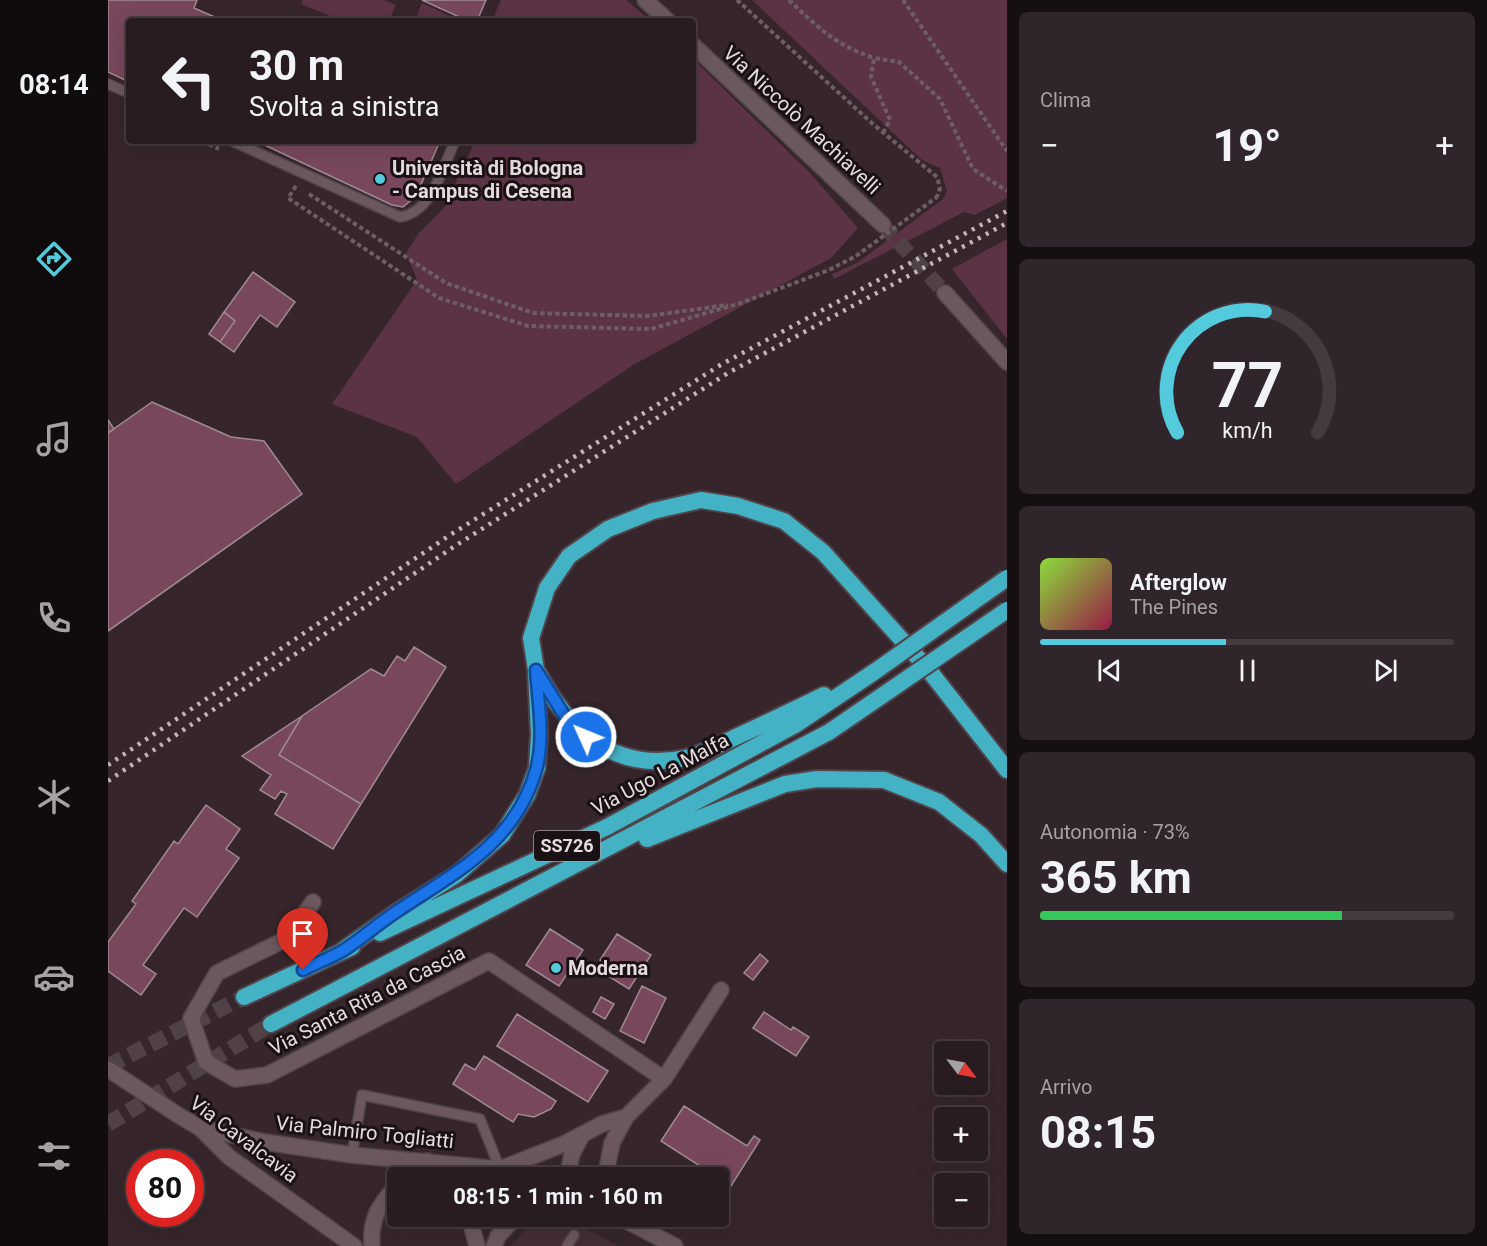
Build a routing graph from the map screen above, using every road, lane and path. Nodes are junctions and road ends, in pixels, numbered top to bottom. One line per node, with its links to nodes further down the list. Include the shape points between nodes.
1 (645, 0): 5 (street)
2 (737, 0): 10 (path)
3 (789, 0): 7 (path, via 846,48)
4 (903, 0): 14 (path)
5 (665, 18)
6 (696, 48): 19 (street, Via Niccolò Machiavelli)
7 (874, 58): 10 (path, via 871,77 890,120); 18 (path, via 899,62 940,99 973,169)
8 (108, 84): 9 (lane)
9 (126, 92)
10 (883, 133): 21 (path, bridge, via 937,177 937,197 856,256)
11 (208, 144): 15 (path)
12 (239, 144): 13 (lane, via 400,217 414,214 424,206)
13 (454, 144)
14 (1007, 150)
15 (223, 151)
16 (285, 180): 17 (path)
17 (296, 185): 21 (path, via 446,283 533,313 647,316); 21 (path, via 288,198 440,298 528,326 651,329)
18 (1007, 191)
19 (883, 225)
20 (945, 293): 22 (street)
21 (741, 303)
22 (1007, 362)
23 (1007, 578): 26 (highway, Via Ugo La Malfa / SS726, bridge)
24 (1007, 610): 29 (highway, SS726, bridge, via 829,732)
25 (536, 670): 26 (highway, via 566,718 586,737 644,761 686,758 717,746); 27 (highway, via 531,638 537,614 547,588 569,556 608,529 653,511 701,500 738,506 784,521 823,552 928,669); 31 (highway, via 537,768 527,795 502,835 456,875)
26 (877, 670): 31 (highway, Via Ugo La Malfa / SS726, via 795,725 607,827)
27 (1007, 770)
28 (1007, 864): 29 (highway, via 981,835 939,801 913,789 884,780 817,779 785,784)
29 (568, 870): 34 (highway, SS726)
30 (313, 902): 36 (street, Via Santa Rita da Cascia, via 286,939 217,973 191,1018 206,1062 235,1079 267,1075 489,961)
31 (342, 951): 33 (highway, Via Ugo La Malfa / SS726)
32 (721, 990): 36 (street)
33 (244, 997)
34 (272, 1024)
35 (108, 1069): 38 (street, Via Cavalcavia, bridge)
36 (664, 1079): 37 (street)
37 (626, 1117): 39 (street); 49 (street, via 612,1143)
38 (200, 1128): 40 (street, Via Palmiro Togliatti); 55 (street, Via Cavalcavia, via 229,1156)
39 (582, 1135): 47 (street); 48 (street)
40 (351, 1155): 41 (street, Via Palmiro Togliatti); 46 (lane, via 362,1095 480,1119)
41 (427, 1161): 42 (street, Via Palmiro Togliatti); 43 (street)
42 (448, 1162): 44 (street); 45 (street, Via Palmiro Togliatti)
43 (419, 1167)
44 (450, 1167)
45 (485, 1167)
46 (499, 1167)
47 (505, 1167)
48 (569, 1167)
49 (607, 1167)
50 (387, 1196): 56 (street, via 371,1227)
51 (472, 1227): 57 (street)
52 (507, 1227): 58 (street)
53 (637, 1227): 60 (street)
54 (574, 1235): 59 (lane)
55 (354, 1246)
56 (372, 1246)
57 (477, 1246)
58 (494, 1246)
59 (567, 1246)
60 (675, 1246)

